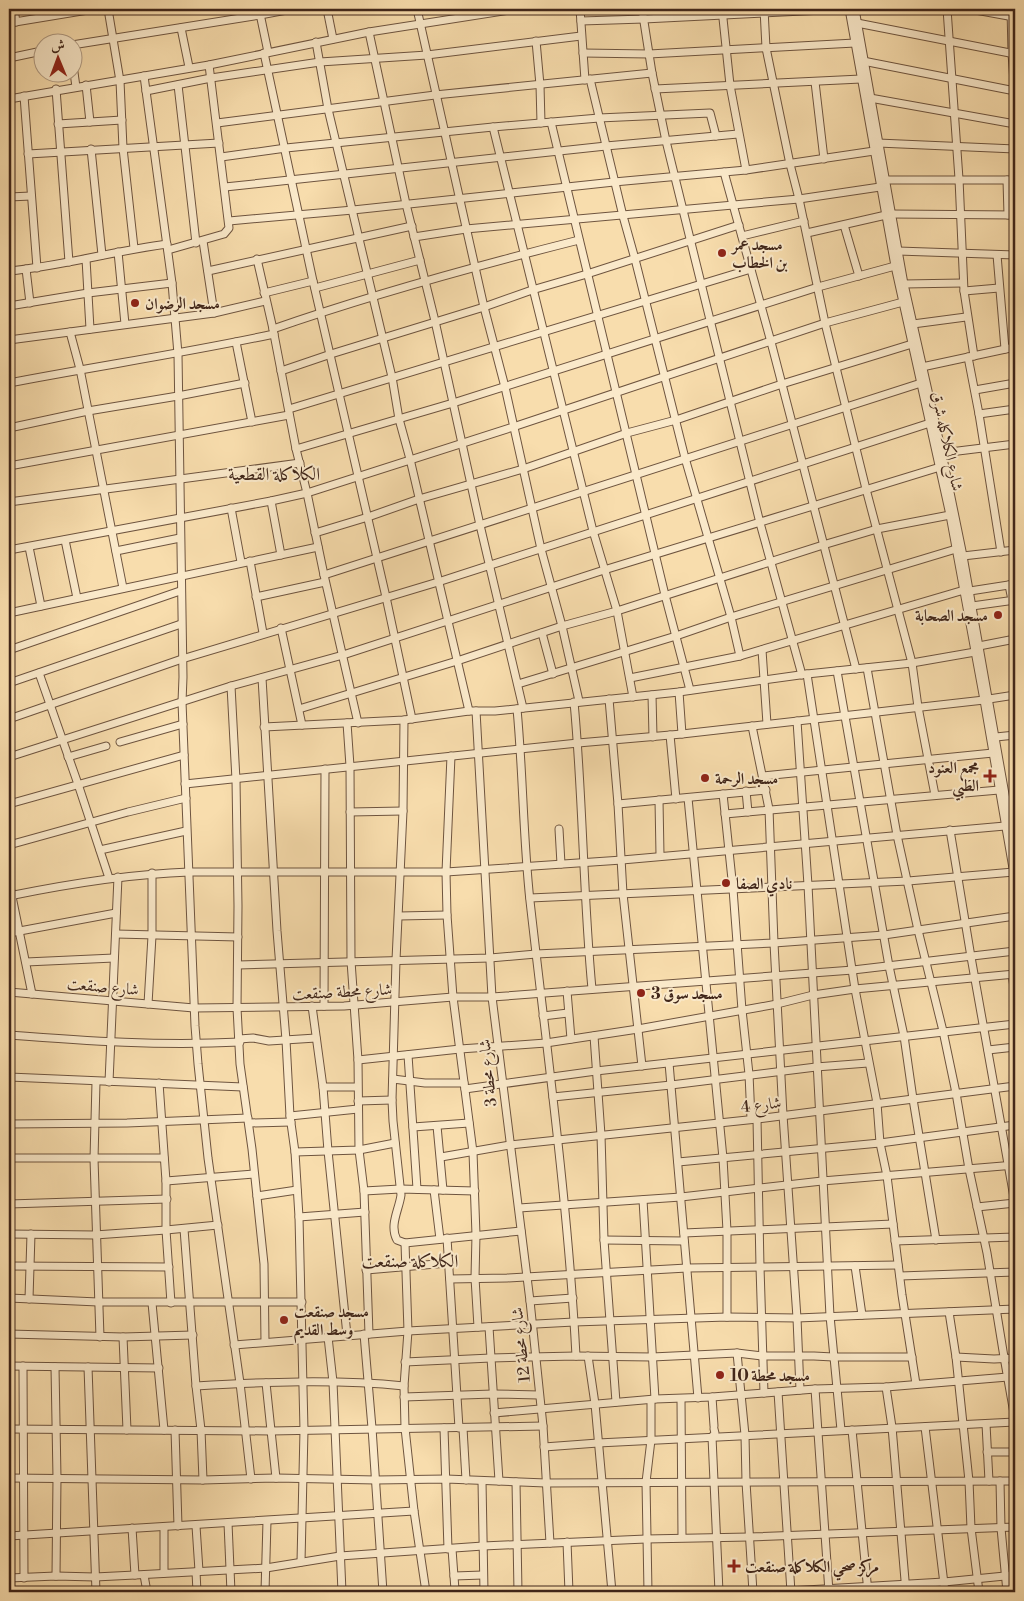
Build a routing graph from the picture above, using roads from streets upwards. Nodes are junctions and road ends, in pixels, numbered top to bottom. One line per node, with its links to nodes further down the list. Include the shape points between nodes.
1 (14, 9): 23 (street)
2 (94, 9): 16 (street)
3 (108, 9): 29 (street)
4 (292, 9): 17 (street)
5 (327, 9): 30 (street)
6 (417, 9): 25 (street)
7 (516, 9): 18 (street)
8 (580, 9): 22 (street)
9 (642, 9): 21 (street)
10 (844, 9): 15 (street)
11 (849, 9): 35 (street, شارع الكلاكله شرق)
12 (855, 9): 24 (street, شارع الكلاكله شرق)
13 (947, 9): 31 (street)
14 (970, 9): 20 (street)
15 (764, 11): 19 (street); 36 (street)
16 (46, 12): 23 (street)
17 (260, 12): 26 (street); 38 (street)
18 (472, 12): 25 (street)
19 (723, 12): 21 (street); 37 (street)
20 (1012, 14): 42 (street)
21 (644, 19): 22 (street); 41 (street)
22 (580, 21): 28 (street)
23 (12, 22)
24 (857, 23): 31 (street); 46 (street, شارع الكلاكله شرق)
25 (419, 24): 27 (street); 43 (street)
26 (181, 28): 29 (street); 49 (street)
27 (370, 32): 30 (street); 45 (street)
28 (581, 36): 33 (street); 40 (street)
29 (113, 38): 34 (street); 57 (street)
30 (333, 39): 32 (street)
31 (949, 41): 42 (street); 54 (street)
32 (316, 42): 38 (street); 47 (street, شارع محطة 3)
33 (536, 42): 43 (street); 62 (street)
34 (82, 43)
35 (855, 43): 36 (street); 56 (street, شارع الكلاكله شرق)
36 (766, 48): 37 (street); 60 (street)
37 (727, 50): 41 (street); 63 (street)
38 (266, 52): 48 (street); 50 (street)
39 (32, 53): 44 (street)
40 (582, 53): 41 (street); 55 (street)
41 (649, 54): 51 (street)
42 (1013, 54): 69 (street)
43 (427, 55): 45 (street); 70 (street)
44 (9, 58)
45 (375, 59): 47 (street); 75 (street)
46 (863, 61): 54 (street); 73 (street, شارع الكلاكله شرق)
47 (320, 62): 50 (street); 76 (street, شارع محطة 3)
48 (209, 65): 49 (street); 53 (street)
49 (189, 68): 52 (street)
50 (269, 71): 53 (street); 78 (street)
51 (652, 73): 55 (street); 66 (street)
52 (144, 76): 57 (street); 68 (street)
53 (211, 78): 61 (street); 85 (street)
54 (952, 78): 69 (street); 77 (street)
55 (588, 79): 62 (street); 80 (street)
56 (861, 79): 59 (street); 107 (street, شارع الكلاكله شرق)
57 (120, 81): 64 (street); 81 (street)
58 (75, 82): 65 (street)
59 (815, 82): 60 (street); 111 (street)
60 (772, 83): 63 (street); 113 (street)
61 (178, 84): 68 (street); 97 (street)
62 (540, 85): 70 (street); 83 (street)
63 (730, 85): 66 (street); 90 (street)
64 (86, 86): 65 (street); 82 (street)
65 (76, 87): 67 (street)
66 (655, 89): 79 (street)
67 (56, 90): 71 (street); 86 (street)
68 (146, 91): 100 (street)
69 (1015, 91): 72 (street)
70 (435, 95): 75 (street); 89 (street)
71 (24, 96): 74 (street); 108 (street)
72 (1015, 97)
73 (870, 98): 77 (street); 96 (street, شارع الكلاكله شرق)
74 (9, 99)
75 (384, 102): 76 (street); 92 (street)
76 (328, 109): 78 (street); 95 (street, شارع محطة 3)
77 (955, 112): 87 (street); 99 (street)
78 (278, 114): 85 (street); 102 (street)
79 (661, 114): 80 (street); 91 (street, via 710,113); 93 (street)
80 (600, 118): 84 (street); 98 (street)
81 (122, 120): 82 (street); 101 (street)
82 (90, 122): 86 (street)
83 (542, 122): 84 (street); 88 (street)
84 (552, 122): 106 (street)
85 (217, 123): 94 (street)
86 (58, 124): 105 (street)
87 (1015, 124)
88 (493, 126): 89 (street); 110 (street)
89 (443, 132): 92 (street); 112 (street)
90 (738, 134): 91 (street); 115 (street)
91 (716, 136): 93 (street)
92 (392, 138): 95 (street); 114 (street)
93 (666, 141): 98 (street); 118 (street)
94 (219, 143): 97 (street); 109 (street)
95 (336, 143): 102 (street); 117 (street, شارع محطة 3)
96 (878, 143): 99 (street); 120 (street, شارع الكلاكله شرق)
97 (184, 145): 100 (street); 156 (street)
98 (606, 146): 106 (street); 124 (street)
99 (956, 146): 104 (street); 121 (street)
100 (153, 147): 101 (street); 157 (street)
101 (124, 148): 103 (street); 158 (street)
102 (286, 148): 109 (street); 119 (street)
103 (91, 149): 105 (street); 164 (street)
104 (1015, 149)
105 (61, 151): 108 (street); 171 (street)
106 (558, 152): 110 (street); 126 (street)
107 (874, 152): 111 (street); 127 (street, شارع الكلاكله شرق)
108 (28, 154): 129 (street)
109 (221, 157): 125 (street)
110 (501, 158): 112 (street); 128 (street)
111 (824, 159): 113 (street)
112 (451, 163): 114 (street); 131 (street)
113 (790, 164): 115 (street); 132 (street)
114 (398, 170): 117 (street); 133 (street)
115 (746, 170): 116 (street)
116 (724, 172): 118 (street); 134 (street)
117 (345, 174): 119 (street); 135 (street, شارع محطة 3)
118 (676, 177): 124 (street); 136 (street)
119 (291, 180): 125 (street); 137 (street)
120 (885, 180): 121 (street); 138 (street, شارع الكلاكله شرق)
121 (959, 180): 122 (street); 139 (street)
122 (1007, 180): 123 (street); 140 (street)
123 (1015, 180)
124 (614, 182): 126 (street); 141 (street)
125 (225, 187): 143 (street)
126 (567, 187): 128 (street); 142 (street)
127 (880, 187): 132 (street); 138 (street, شارع الكلاكله شرق)
128 (509, 192): 131 (street); 145 (street)
129 (31, 196): 130 (street); 174 (street)
130 (9, 197)
131 (460, 198): 133 (street); 149 (street)
132 (799, 199): 134 (street); 144 (street)
133 (406, 204): 135 (street); 148 (street)
134 (734, 204): 136 (street); 146 (street)
135 (353, 210): 137 (street); 152 (street, شارع محطة 3)
136 (684, 210): 141 (street); 155 (street)
137 (300, 214): 143 (street); 159 (street)
138 (888, 214): 139 (street); 147 (street); 160 (street, شارع الكلاكله شرق); 173 (street, شارع الكلاكله شرق)
139 (960, 215): 140 (street); 163 (street)
140 (1012, 215)
141 (622, 216): 142 (street); 169 (street)
142 (575, 219): 145 (street); 154 (street)
143 (229, 221): 156 (street, via 228,232)
144 (804, 221): 150 (street); 151 (street)
145 (516, 224): 149 (street); 162 (street)
146 (739, 225): 151 (street); 155 (street)
147 (844, 225): 150 (street); 181 (street)
148 (412, 226): 152 (street); 153 (street)
149 (466, 229): 153 (street); 172 (street)
150 (807, 233): 188 (street)
151 (742, 236): 176 (street)
152 (358, 237): 159 (street); 179 (street, شارع محطة 3)
153 (414, 237): 170 (street)
154 (579, 240): 162 (street); 180 (street)
155 (692, 241): 169 (street); 185 (street)
156 (200, 242): 157 (street); 178 (street)
157 (167, 247): 158 (street); 183 (street)
158 (134, 248): 161 (street)
159 (306, 249): 168 (street); 187 (street)
160 (898, 251): 163 (street); 186 (street, شارع الكلاكله شرق)
161 (118, 252): 164 (street); 190 (street)
162 (525, 254): 172 (street); 191 (street)
163 (963, 254): 165 (street); 184 (street)
164 (102, 255): 167 (street)
165 (997, 255): 166 (street); 189 (street)
166 (1015, 255)
167 (86, 259): 171 (street); 193 (street)
168 (257, 259): 178 (street); 194 (street)
169 (635, 259): 180 (street); 197 (street)
170 (420, 260): 179 (street); 182 (street)
171 (70, 262): 174 (street)
172 (474, 266): 182 (street); 202 (street)
173 (895, 266): 181 (street); 198 (street, شارع الكلاكله شرق)
174 (37, 268): 175 (street)
175 (26, 269): 177 (street); 199 (street)
176 (751, 269): 185 (street); 200 (street)
177 (9, 271)
178 (208, 271): 204 (street)
179 (367, 274): 187 (street); 195 (street, شارع محطة 3)
180 (587, 274): 191 (street); 205 (street)
181 (859, 276): 188 (street)
182 (425, 280): 195 (street); 208 (street)
183 (172, 283): 190 (street); 207 (street)
184 (963, 283): 186 (street); 192 (street)
185 (702, 284): 197 (street); 209 (street)
186 (904, 284): 212 (street, شارع الكلاكله شرق)
187 (314, 285): 194 (street); 203 (street)
188 (818, 286): 200 (street); 210 (street)
189 (999, 288): 192 (street); 225 (street)
190 (122, 289): 193 (street); 211 (street)
191 (532, 290): 202 (street); 214 (street)
192 (964, 291): 206 (street)
193 (88, 293): 199 (street); 213 (street)
194 (264, 293): 196 (street)
195 (373, 298): 203 (street); 217 (street, شارع محطة 3)
196 (266, 301): 204 (street); 216 (street)
197 (645, 301): 205 (street); 218 (street)
198 (903, 302): 210 (street); 222 (street, شارع الكلاكله شرق)
199 (30, 303): 201 (street)
200 (760, 305): 209 (street); 221 (street)
201 (9, 306)
202 (484, 307): 208 (street); 223 (street)
203 (321, 312): 216 (street); 227 (street)
204 (214, 313): 207 (street)
205 (598, 316): 214 (street); 228 (street)
206 (966, 317): 212 (street); 229 (street)
207 (175, 318): 211 (street); 226 (street)
208 (435, 321): 217 (street); 231 (street)
209 (711, 321): 218 (street); 230 (street)
210 (825, 323): 221 (street); 232 (street)
211 (126, 324): 213 (street)
212 (913, 324): 233 (street, شارع الكلاكله شرق)
213 (90, 329): 215 (street)
214 (543, 331): 223 (street); 236 (street)
215 (70, 332): 219 (street); 234 (street)
216 (273, 332): 220 (street); 235 (street)
217 (383, 338): 227 (street); 237 (street, شارع محطة 3)
218 (656, 339): 228 (street); 238 (street)
219 (9, 340)
220 (236, 342): 226 (street); 240 (street)
221 (771, 342): 230 (street); 242 (street)
222 (912, 344): 232 (street); 241 (street, شارع الكلاكله شرق)
223 (495, 347): 231 (street); 244 (street)
224 (1015, 347): 225 (street)
225 (1005, 349): 229 (street)
226 (178, 354): 234 (street); 248 (street)
227 (330, 354): 235 (street); 247 (street)
228 (607, 354): 236 (street); 246 (street)
229 (971, 357): 233 (street); 245 (street)
230 (721, 358): 238 (street); 249 (street)
231 (444, 362): 237 (street); 250 (street)
232 (836, 367): 242 (street); 251 (street)
233 (922, 367): 275 (street, شارع الكلاكله شرق)
234 (80, 370): 239 (street); 254 (street)
235 (281, 371): 255 (street)
236 (552, 372): 244 (street); 253 (street)
237 (392, 377): 247 (street); 257 (street, شارع محطة 3)
238 (665, 377): 246 (street); 258 (street)
239 (9, 383)
240 (245, 383): 248 (street); 259 (street)
241 (921, 383): 251 (street); 260 (street, شارع الكلاكله شرق)
242 (782, 384): 249 (street); 261 (street)
243 (1015, 384): 245 (street)
244 (505, 387): 250 (street); 262 (street)
245 (975, 390): 256 (street)
246 (616, 392): 253 (street); 264 (street)
247 (339, 395): 255 (street); 265 (street)
248 (178, 396): 254 (street); 266 (street)
249 (730, 401): 258 (street); 267 (street)
250 (453, 404): 257 (street); 268 (street)
251 (846, 407): 261 (street); 270 (street)
252 (1015, 409): 256 (street)
253 (563, 410): 262 (street); 274 (street)
254 (88, 411): 263 (street); 273 (street)
255 (289, 412): 259 (street); 272 (street)
256 (979, 414): 271 (street)
257 (399, 419): 265 (street); 276 (street, شارع محطة 3)
258 (676, 420): 264 (street); 277 (street)
259 (252, 422): 266 (street)
260 (930, 423): 270 (street); 281 (street, شارع الكلاكله شرق)
261 (792, 424): 267 (street); 279 (street)
262 (513, 427): 268 (street); 282 (street)
263 (9, 428)
264 (627, 433): 274 (street); 283 (street)
265 (349, 434): 272 (street); 284 (street)
266 (179, 436): 273 (street); 285 (street)
267 (740, 441): 277 (street); 286 (street)
268 (462, 443): 276 (street); 287 (street)
269 (1015, 444): 271 (street)
270 (856, 447): 279 (street); 288 (street)
271 (984, 448): 275 (street); 322 (street)
272 (296, 449): 278 (street)
273 (95, 451): 280 (street); 289 (street)
274 (573, 452): 282 (street); 290 (street)
275 (942, 453): 325 (street, شارع الكلاكله شرق)
276 (410, 458): 284 (street); 293 (street, شارع محطة 3)
277 (686, 458): 283 (street); 292 (street)
278 (300, 463): 285 (street); 291 (street)
279 (802, 464): 286 (street); 296 (street)
280 (9, 466)
281 (940, 467): 288 (street); 300 (street, شارع الكلاكله شرق)
282 (523, 469): 287 (street); 298 (street)
283 (636, 474): 290 (street); 299 (street)
284 (359, 475): 291 (street); 301 (street)
285 (180, 478): 289 (street); 302 (street)
286 (750, 480): 292 (street); 303 (street)
287 (472, 484): 293 (street); 304 (street)
288 (866, 489): 296 (street); 305 (street)
289 (103, 490): 295 (street); 307 (street)
290 (584, 491): 298 (street); 306 (street)
291 (307, 492): 294 (street); 308 (street)
292 (698, 498): 299 (street); 311 (street)
293 (419, 499): 301 (street); 313 (street, شارع محطة 3)
294 (271, 501): 297 (street); 324 (street)
295 (9, 502)
296 (813, 505): 303 (street); 314 (street)
297 (231, 508): 302 (street); 328 (street)
298 (532, 508): 304 (street); 317 (street)
299 (646, 514): 306 (street); 323 (street)
300 (950, 515): 305 (street); 318 (street, شارع الكلاكله شرق)
301 (368, 517): 308 (street); 326 (street)
302 (180, 518): 307 (street); 310 (street)
303 (760, 523): 311 (street); 329 (street)
304 (480, 525): 313 (street); 330 (street)
305 (877, 529): 314 (street); 332 (street)
306 (593, 531): 317 (street); 331 (street)
307 (111, 532): 312 (street); 321 (street)
308 (315, 533): 316 (street)
309 (9, 536): 319 (street)
310 (180, 538): 321 (street); 333 (street)
311 (708, 538): 323 (street); 334 (street)
312 (65, 540): 315 (street); 346 (street)
313 (429, 541): 326 (street); 336 (street, شارع محطة 3)
314 (823, 544): 329 (street); 338 (street)
315 (28, 547): 319 (street); 350 (street)
316 (318, 547): 324 (street); 335 (street)
317 (541, 549): 330 (street); 339 (street)
318 (956, 549): 332 (street); 342 (street, شارع الكلاكله شرق)
319 (10, 550)
320 (1015, 550): 322 (street)
321 (116, 551): 340 (street)
322 (1001, 552): 325 (street)
323 (656, 554): 331 (street); 343 (street)
324 (281, 555): 327 (street)
325 (963, 556): 342 (street, شارع الكلاكله شرق)
326 (376, 557): 335 (street); 345 (street)
327 (250, 561): 328 (street); 344 (street)
328 (241, 562): 333 (street)
329 (771, 562): 334 (street); 348 (street)
330 (490, 564): 336 (street); 349 (street)
331 (604, 570): 339 (street); 353 (street)
332 (887, 570): 338 (street); 352 (street)
333 (181, 575): 340 (street); 341 (street)
334 (720, 577): 343 (street); 356 (street)
335 (325, 579): 344 (street); 355 (street)
336 (438, 582): 345 (street); 357 (street, شارع محطة 3)
337 (1012, 585): 342 (street); 347 (street)
338 (834, 586): 348 (street); 360 (street)
339 (552, 587): 349 (street); 359 (street)
340 (123, 588): 346 (street)
341 (180, 591): 358 (street); 370 (street)
342 (967, 591): 351 (street, شارع الكلاكله شرق); 352 (street); 369 (street, شارع الكلاكله شرق)
343 (665, 594): 353 (street); 364 (street)
344 (256, 597): 362 (street)
345 (386, 597): 355 (street); 365 (street)
346 (78, 598): 350 (street)
347 (1014, 600): 351 (street)
348 (783, 601): 356 (street); 367 (street)
349 (499, 604): 357 (street); 368 (street)
350 (41, 606): 354 (street)
351 (972, 606): 369 (street, شارع الكلاكله شرق)
352 (898, 610): 360 (street); 377 (street)
353 (616, 611): 359 (street); 371 (street)
354 (9, 613)
355 (332, 613): 361 (street); 373 (street)
356 (731, 617): 364 (street); 374 (street)
357 (447, 621): 365 (street); 376 (street, شارع محطة 3)
358 (181, 624): 375 (street); 384 (street)
359 (562, 626): 363 (street); 380 (street)
360 (845, 626): 367 (street); 381 (street)
361 (281, 628): 362 (street); 382 (street)
362 (263, 633): 375 (street)
363 (542, 633): 368 (street); 385 (street)
364 (676, 636): 371 (street); 378 (street)
365 (394, 638): 373 (street); 388 (street)
366 (1015, 639): 369 (street)
367 (793, 641): 372 (street); 386 (street)
368 (508, 644): 376 (street); 392 (street)
369 (977, 649): 377 (street); 401 (street, شارع الكلاكله شرق)
370 (9, 650)
371 (625, 650): 380 (street); 389 (street)
372 (762, 650): 374 (street); 390 (street)
373 (343, 655): 382 (street); 396 (street)
374 (740, 656): 378 (street)
375 (182, 658): 402 (street); 404 (street)
376 (457, 662): 388 (street); 408 (street, شارع محطة 3)
377 (912, 662): 379 (street); 405 (street)
378 (684, 668): 389 (street); 394 (street)
379 (867, 668): 381 (street); 409 (street)
380 (570, 669): 385 (street); 403 (street)
381 (856, 669): 383 (street)
382 (289, 670): 387 (street); 407 (street)
383 (837, 672): 386 (street); 410 (street)
384 (39, 673): 391 (street); 404 (street)
385 (554, 674): 392 (street)
386 (804, 675): 390 (street); 413 (street)
387 (262, 678): 393 (street); 421 (street)
388 (402, 678): 396 (street); 412 (street)
389 (630, 678): 399 (street)
390 (765, 681): 394 (street); 418 (street)
391 (9, 683)
392 (518, 684): 406 (street)
393 (231, 686): 402 (street); 449 (street)
394 (690, 690): 395 (street)
395 (679, 692): 397 (street); 422 (street)
396 (351, 693): 407 (street); 416 (street)
397 (652, 695): 399 (street); 425 (street)
398 (1015, 695): 401 (street)
399 (633, 697): 400 (street)
400 (609, 698): 403 (street); 428 (street)
401 (987, 699): 405 (street); 426 (street, شارع الكلاكله شرق); 434 (street, شارع الكلاكله شرق)
402 (182, 702): 417 (street); 427 (street)
403 (576, 702): 406 (street); 430 (street)
404 (50, 705): 411 (street); 427 (street)
405 (918, 707): 409 (street); 439 (street)
406 (520, 708): 408 (street); 432 (street)
407 (299, 709): 419 (street)
408 (473, 711): 412 (street); 433 (street, شارع محطة 3)
409 (874, 712): 410 (street); 441 (street)
410 (844, 716): 413 (street); 443 (street)
411 (9, 719)
412 (408, 719): 416 (street); 440 (street)
413 (814, 720): 414 (street); 445 (street)
414 (797, 721): 418 (street); 446 (street)
415 (347, 723): 416 (street); 419 (street); 442 (street)
416 (358, 723)
417 (183, 724): 429 (street); 435 (street)
418 (767, 724): 420 (street)
419 (302, 725): 421 (street)
420 (752, 726): 422 (street); 448 (street)
421 (264, 727): 447 (street)
422 (682, 734): 423 (street)
423 (670, 735): 425 (street); 459 (street)
424 (1015, 735): 426 (street)
425 (653, 737): 428 (street)
426 (996, 737): 469 (street, شارع الكلاكله شرق)
427 (62, 740): 437 (street); 438 (street)
428 (613, 740): 430 (street); 464 (street)
429 (120, 742)
430 (578, 743): 432 (street); 490 (street)
431 (106, 746): 438 (street)
432 (521, 749): 433 (street); 492 (street)
433 (479, 753): 436 (street); 493 (street, شارع محطة 3)
434 (993, 754): 439 (street); 453 (street, شارع الكلاكله شرق)
435 (184, 755): 450 (street); 451 (street)
436 (451, 756): 440 (street); 497 (street)
437 (9, 757)
438 (68, 757): 450 (street)
439 (928, 759): 441 (street); 456 (street)
440 (405, 761): 442 (street); 468 (street)
441 (885, 764): 443 (street); 460 (street)
442 (350, 766): 444 (street); 470 (street)
443 (853, 767): 445 (street); 462 (street)
444 (325, 769): 447 (street); 499 (street)
445 (822, 770): 446 (street); 465 (street)
446 (801, 772): 448 (street); 466 (street)
447 (268, 776): 449 (street); 496 (street)
448 (764, 776): 452 (street)
449 (236, 780): 451 (street); 495 (street)
450 (78, 784): 463 (street); 473 (street)
451 (185, 784): 457 (street)
452 (766, 790): 454 (street); 467 (street)
453 (999, 790): 456 (street); 474 (street, شارع الكلاكله شرق)
454 (746, 791): 455 (street); 471 (street)
455 (723, 794): 458 (street); 472 (street)
456 (935, 795): 460 (street)
457 (186, 798): 473 (street); 477 (street)
458 (688, 798): 459 (street); 487 (street)
459 (676, 799): 461 (street)
460 (890, 799): 462 (street); 478 (street)
461 (659, 800): 464 (street); 488 (street)
462 (860, 801): 465 (street); 479 (street)
463 (9, 804)
464 (618, 804): 489 (street)
465 (827, 804): 466 (street); 480 (street)
466 (803, 807): 467 (street); 481 (street)
467 (769, 809): 471 (street); 483 (street)
468 (403, 811): 470 (street); 501 (street)
469 (1012, 811): 484 (street, شارع الكلاكله شرق)
470 (350, 812): 500 (street)
471 (748, 812): 472 (street)
472 (725, 814): 486 (street)
473 (90, 823): 482 (street); 485 (street)
474 (1005, 826): 476 (street); 502 (street, شارع الكلاكله شرق)
475 (559, 829): 491 (street)
476 (950, 830): 478 (street); 504 (street)
477 (186, 831): 485 (street); 494 (street)
478 (897, 834): 479 (street); 506 (street)
479 (866, 838): 480 (street); 508 (street)
480 (833, 842): 481 (street); 509 (street)
481 (805, 844): 483 (street); 510 (street)
482 (9, 845)
483 (771, 847): 486 (street); 511 (street)
484 (1015, 848)
485 (100, 850): 505 (street)
486 (729, 850): 487 (street); 512 (street)
487 (693, 853): 488 (street); 513 (street)
488 (660, 855): 489 (street)
489 (622, 860): 490 (street); 514 (street)
490 (585, 862): 491 (street); 516 (street)
491 (561, 864): 492 (street)
492 (528, 866): 493 (street); 517 (street)
493 (484, 870): 497 (street); 542 (street, شارع محطة 3)
494 (189, 872): 495 (street); 498 (street); 529 (street)
495 (237, 872): 496 (street); 530 (street)
496 (274, 872): 499 (street); 549 (street)
497 (446, 872): 501 (street); 519 (street)
498 (152, 873): 503 (street); 528 (street)
499 (325, 873): 500 (street); 548 (street)
500 (351, 873): 501 (street); 545 (street)
501 (401, 873): 520 (street)
502 (1014, 876): 504 (street)
503 (118, 877): 505 (street); 518 (street)
504 (958, 877): 506 (street); 522 (street)
505 (109, 878): 515 (street)
506 (908, 881): 508 (street); 523 (street)
507 (9, 882): 515 (street)
508 (874, 882): 509 (street); 527 (street)
509 (840, 883): 510 (street); 531 (street)
510 (808, 884): 511 (street); 532 (street)
511 (772, 886): 512 (street); 533 (street)
512 (732, 889): 513 (street); 534 (street)
513 (696, 891): 514 (street); 535 (street)
514 (623, 894): 516 (street); 536 (street)
515 (10, 895): 524 (street)
516 (584, 896): 517 (street); 538 (street)
517 (530, 898): 539 (street)
518 (116, 913): 524 (street); 526 (street)
519 (447, 915): 520 (street); 543 (street)
520 (399, 916): 544 (street)
521 (1015, 916): 522 (street)
522 (966, 923): 523 (street); 540 (street)
523 (918, 930): 527 (street); 547 (street)
524 (19, 931): 525 (street); 546 (street)
525 (9, 933)
526 (116, 934): 528 (street); 541 (street)
527 (884, 935): 531 (street); 551 (street)
528 (152, 936): 529 (street); 574 (street)
529 (191, 936): 530 (street); 579 (street)
530 (238, 937): 550 (street)
531 (848, 938): 532 (street); 552 (street)
532 (810, 941): 533 (street); 553 (street)
533 (774, 943): 534 (street); 555 (street)
534 (736, 945): 535 (street); 557 (street)
535 (701, 947): 536 (street); 558 (street)
536 (629, 950): 538 (street); 561 (street)
537 (1015, 951): 540 (street, شارع محطة صنقعت)
538 (589, 952): 539 (street); 562 (street)
539 (536, 954): 542 (street); 566 (street)
540 (971, 956): 547 (street, شارع محطة صنقعت); 556 (street)
541 (114, 958): 546 (street); 572 (street)
542 (490, 958): 543 (street); 571 (street, شارع محطة 3)
543 (450, 959): 544 (street); 570 (street)
544 (396, 960): 545 (street); 573 (street)
545 (352, 961): 548 (street); 578 (street)
546 (26, 962): 567 (street)
547 (926, 962): 551 (street, شارع محطة صنقعت); 559 (street)
548 (324, 963): 549 (street); 577 (street)
549 (280, 964): 550 (street); 581 (street)
550 (238, 965): 580 (street)
551 (889, 966): 552 (street, شارع محطة صنقعت); 560 (street)
552 (853, 970): 553 (street, شارع محطة صنقعت); 563 (street)
553 (812, 973): 555 (street, شارع محطة صنقعت); 569 (street)
554 (1014, 974): 556 (street); 568 (street)
555 (777, 976): 557 (street, شارع محطة صنقعت); 575 (street)
556 (976, 978): 559 (street); 587 (street)
557 (740, 979): 558 (street, شارع محطة صنقعت); 582 (street)
558 (705, 981): 561 (street, شارع محطة صنقعت); 585 (street)
559 (931, 981): 560 (street); 589 (street)
560 (894, 984): 563 (street); 592 (street)
561 (634, 986): 562 (street, شارع محطة صنقعت); 588 (street)
562 (592, 989): 564 (street, شارع محطة صنقعت)
563 (855, 989): 569 (street); 596 (street)
564 (567, 991): 566 (street, شارع محطة صنقعت); 583 (street)
565 (9, 992): 567 (street, شارع صنقعت)
566 (540, 993): 571 (street, شارع محطة صنقعت); 584 (street)
567 (32, 994): 572 (street, شارع صنقعت)
568 (1015, 994)
569 (813, 995): 575 (street); 601 (street)
570 (453, 997): 571 (street, شارع محطة صنقعت); 573 (street, شارع محطة صنقعت); 604 (street)
571 (492, 997): 602 (street, شارع محطة 3)
572 (113, 1001): 574 (street, شارع صنقعت); 598 (street)
573 (395, 1002): 578 (street, شارع محطة صنقعت); 609 (street)
574 (148, 1004): 579 (street, شارع صنقعت)
575 (777, 1004): 582 (street); 606 (street)
576 (312, 1006): 577 (street, شارع محطة صنقعت); 581 (street, شارع محطة صنقعت); 593 (street)
577 (324, 1006): 578 (street, شارع محطة صنقعت)
578 (354, 1006): 611 (street)
579 (194, 1008): 580 (street, شارع محطة صنقعت); 600 (street)
580 (237, 1008): 581 (street, شارع محطة صنقعت); 597 (street)
581 (283, 1008): 595 (street)
582 (742, 1010): 585 (street); 607 (street)
583 (568, 1013): 584 (street); 594 (street)
584 (543, 1016): 599 (street)
585 (709, 1016): 588 (street); 610 (street)
586 (1015, 1024): 587 (street)
587 (984, 1027): 589 (street); 605 (street)
588 (638, 1029): 591 (street); 614 (street)
589 (943, 1031): 592 (street); 637 (street)
590 (9, 1035): 598 (street)
591 (594, 1036): 594 (street); 616 (street)
592 (904, 1036): 596 (street); 639 (street)
593 (316, 1038): 595 (street); 633 (street)
594 (571, 1039): 599 (street)
595 (286, 1040): 597 (street, via 253,1038); 646 (street)
596 (864, 1040): 601 (street); 613 (street)
597 (240, 1041): 600 (street); 632 (street)
598 (111, 1042): 600 (street); 625 (street)
599 (546, 1042): 602 (street); 620 (street)
600 (196, 1044): 627 (street)
601 (815, 1045): 606 (street); 615 (street)
602 (499, 1046): 604 (street); 628 (street, شارع محطة 3)
603 (1015, 1047): 605 (street)
604 (460, 1049): 608 (street); 630 (street)
605 (988, 1050): 635 (street)
606 (780, 1051): 607 (street); 617 (street)
607 (747, 1054): 610 (street); 618 (street)
608 (408, 1055): 609 (street); 623 (street)
609 (392, 1057): 611 (street); 621 (street)
610 (713, 1058): 612 (street); 622 (street)
611 (358, 1060): 634 (street)
612 (669, 1063): 614 (street); 629 (street)
613 (868, 1063): 615 (street); 641 (street)
614 (642, 1066): 616 (street)
615 (816, 1067): 617 (street); 643 (street)
616 (596, 1071): 620 (street); 636 (street)
617 (781, 1072): 618 (street); 645 (street)
618 (749, 1074): 622 (street); 647 (street)
619 (9, 1077): 624 (street)
620 (550, 1078): 628 (street); 638 (street)
621 (393, 1079): 623 (street); 640 (street)
622 (716, 1079): 629 (street); 653 (street)
623 (411, 1081): 630 (street); 657 (street)
624 (96, 1082): 625 (street); 651 (street)
625 (109, 1082): 626 (street)
626 (159, 1083): 627 (street); 650 (street)
627 (200, 1084): 632 (street); 648 (street)
628 (501, 1084): 630 (street); 666 (street, شارع محطة 3)
629 (671, 1085): 636 (street); 659 (street)
630 (465, 1086): 652 (street)
631 (1015, 1086): 635 (street, شارع 4)
632 (243, 1087): 649 (street)
633 (323, 1087): 634 (street); 644 (street)
634 (358, 1087): 642 (street)
635 (994, 1088): 637 (street, شارع 4); 658 (street)
636 (598, 1093): 638 (street); 661 (street)
637 (956, 1093): 639 (street, شارع 4); 660 (street)
638 (552, 1097): 663 (street)
639 (913, 1099): 641 (street, شارع 4); 662 (street)
640 (392, 1100): 642 (street); 664 (street)
641 (877, 1103): 643 (street, شارع 4); 665 (street)
642 (358, 1105): 644 (street); 668 (street)
643 (818, 1110): 645 (street, شارع 4); 667 (street)
644 (326, 1112): 646 (street); 669 (street)
645 (783, 1115): 647 (street, شارع 4); 670 (street)
646 (290, 1119): 649 (street); 671 (street)
647 (754, 1119): 653 (street, شارع 4); 673 (street)
648 (204, 1120): 649 (street); 650 (street); 685 (street)
649 (248, 1120): 682 (street)
650 (162, 1121): 651 (street); 677 (street)
651 (95, 1123): 654 (street); 676 (street)
652 (469, 1123): 655 (street); 672 (street)
653 (719, 1123): 659 (street, شارع 4); 678 (street)
654 (9, 1124)
655 (437, 1126): 657 (street); 674 (street)
656 (1015, 1126): 658 (street)
657 (413, 1127): 691 (street)
658 (1002, 1127): 660 (street); 680 (street)
659 (675, 1128): 661 (street, شارع 4); 679 (street)
660 (962, 1132): 662 (street); 681 (street)
661 (601, 1135): 663 (street, شارع 4); 703 (street)
662 (919, 1138): 665 (street); 683 (street)
663 (557, 1140): 666 (street, شارع 4); 706 (street)
664 (395, 1143): 668 (street); 690 (street)
665 (880, 1143): 667 (street); 684 (street)
666 (510, 1145): 672 (street, شارع 4); 708 (street, شارع محطة 12)
667 (820, 1149): 670 (street); 687 (street)
668 (359, 1150): 669 (street); 695 (street)
669 (328, 1151): 671 (street); 710 (street)
670 (786, 1151): 673 (street); 688 (street)
671 (295, 1152): 692 (street)
672 (473, 1152): 674 (street, شارع 4); 696 (street)
673 (758, 1155): 678 (street); 689 (street)
674 (441, 1157): 694 (street)
675 (9, 1158): 676 (street)
676 (94, 1158): 677 (street); 702 (street)
677 (164, 1158): 686 (street)
678 (723, 1158): 679 (street); 697 (street)
679 (678, 1162): 699 (street)
680 (1012, 1165): 681 (street); 704 (street)
681 (969, 1169): 683 (street); 707 (street)
682 (254, 1174): 685 (street); 698 (street)
683 (925, 1174): 684 (street); 730 (street)
684 (887, 1176): 687 (street); 713 (street)
685 (211, 1177): 686 (street); 712 (street)
686 (166, 1181): 700 (street)
687 (822, 1181): 688 (street); 714 (street)
688 (788, 1184): 689 (street); 715 (street)
689 (758, 1188): 697 (street); 719 (street)
690 (400, 1189): 691 (street); 695 (street); 733 (street, via 394,1232 397,1240)
691 (417, 1189): 693 (street)
692 (297, 1190): 698 (street); 711 (street)
693 (434, 1190): 694 (street); 727 (street)
694 (443, 1190): 696 (street)
695 (364, 1191): 709 (street)
696 (474, 1191): 724 (street)
697 (725, 1192): 699 (street); 718 (street)
698 (257, 1196): 764 (street)
699 (681, 1198): 701 (street); 725 (street)
700 (167, 1199): 702 (street); 717 (street)
701 (643, 1200): 703 (street); 731 (street)
702 (96, 1201): 705 (street); 723 (street)
703 (603, 1202): 706 (street); 729 (street)
704 (1015, 1203): 707 (street)
705 (9, 1204)
706 (564, 1204): 708 (street); 751 (street)
707 (977, 1207): 728 (street)
708 (519, 1208): 720 (street, شارع محطة 12)
709 (365, 1212): 710 (street); 747 (street)
710 (335, 1214): 711 (street); 789 (street)
711 (300, 1217): 765 (street)
712 (218, 1224): 716 (street); 763 (street)
713 (894, 1224): 714 (street); 732 (street)
714 (825, 1227): 715 (street); 745 (street)
715 (791, 1228): 719 (street); 744 (street)
716 (184, 1229): 717 (street); 762 (street)
717 (166, 1230): 723 (street); 740 (street)
718 (727, 1230): 719 (street); 725 (street); 742 (street)
719 (760, 1230): 743 (street)
720 (521, 1231): 724 (street); 754 (street, شارع محطة 12)
721 (9, 1234): 722 (street)
722 (31, 1234): 723 (street); 737 (street)
723 (95, 1235): 739 (street)
724 (476, 1235): 727 (street); 755 (street)
725 (684, 1237): 731 (street); 746 (street)
726 (1015, 1237): 728 (street)
727 (443, 1239): 733 (street); 734 (street)
728 (984, 1239): 730 (street); 752 (street)
729 (604, 1240): 731 (street); 750 (street)
730 (936, 1240): 732 (street)
731 (645, 1241): 748 (street)
732 (895, 1241): 735 (street)
733 (405, 1243): 741 (street)
734 (448, 1263): 741 (street); 756 (street)
735 (898, 1265): 738 (street); 753 (street)
736 (9, 1266): 737 (street)
737 (31, 1266): 739 (street); 759 (street)
738 (855, 1266): 745 (street); 772 (street)
739 (96, 1267): 740 (street); 761 (street)
740 (169, 1267): 767 (street)
741 (407, 1267): 747 (street); 785 (street)
742 (728, 1267): 743 (street); 746 (street); 774 (street)
743 (760, 1267): 744 (street); 775 (street)
744 (793, 1267): 745 (street); 777 (street)
745 (828, 1267): 773 (street)
746 (687, 1268): 748 (street); 776 (street)
747 (366, 1270): 787 (street)
748 (647, 1270): 750 (street); 778 (street)
749 (1015, 1272): 752 (street)
750 (606, 1273): 751 (street); 780 (street)
751 (571, 1274): 754 (street); 758 (street)
752 (991, 1274): 753 (street); 769 (street)
753 (900, 1276): 771 (street)
754 (527, 1277): 755 (street); 760 (street, شارع محطة 12)
755 (475, 1278): 756 (street); 784 (street)
756 (450, 1279): 783 (street)
757 (9, 1298): 759 (street)
758 (573, 1298): 760 (street); 779 (street)
759 (29, 1299): 761 (street)
760 (530, 1301): 781 (street, شارع محطة 12)
761 (98, 1302): 766 (street); 790 (street)
762 (190, 1302): 763 (street); 767 (street); 788 (street)
763 (228, 1302): 764 (street); 796 (street)
764 (265, 1302): 765 (street); 795 (street)
765 (302, 1302): 794 (street)
766 (152, 1303): 767 (street); 791 (street)
767 (171, 1303)
768 (1015, 1309): 769 (street)
769 (996, 1310): 770 (street); 810 (street)
770 (950, 1312): 771 (street); 808 (street)
771 (905, 1314): 772 (street); 804 (street)
772 (862, 1315): 773 (street)
773 (830, 1316): 777 (street); 807 (street)
774 (728, 1317): 775 (street); 776 (street)
775 (761, 1317): 777 (street); 803 (street)
776 (692, 1318): 778 (street); 798 (street)
777 (797, 1318): 799 (street)
778 (650, 1319): 780 (street); 806 (street)
779 (574, 1322): 780 (street); 781 (street); 801 (street)
780 (609, 1322): 805 (street)
781 (532, 1324): 782 (street); 800 (street, شارع محطة 12)
782 (490, 1327): 784 (street); 809 (street)
783 (452, 1328): 784 (street); 785 (street); 812 (street)
784 (478, 1328)
785 (408, 1330): 787 (street); 813 (street)
786 (9, 1334): 790 (street)
787 (367, 1334): 789 (street); 824 (street)
788 (193, 1335): 791 (street); 828 (street)
789 (347, 1335): 792 (street)
790 (100, 1337): 793 (street)
791 (156, 1337): 793 (street); 819 (street)
792 (328, 1337): 794 (street); 823 (street)
793 (123, 1338): 818 (street)
794 (303, 1340): 795 (street); 822 (street)
795 (265, 1342): 796 (street)
796 (234, 1345): 825 (street)
797 (737, 1353): 798 (street); 803 (street); 839 (street)
798 (695, 1355): 806 (street); 842 (street)
799 (798, 1355): 803 (street); 807 (street); 833 (street)
800 (535, 1356): 801 (street); 809 (street); 837 (street, شارع محطة 12)
801 (576, 1356): 802 (street)
802 (588, 1356): 805 (street); 846 (street)
803 (762, 1356): 835 (street)
804 (912, 1356): 807 (street); 827 (street)
805 (612, 1357): 806 (street); 845 (street)
806 (652, 1357): 844 (street)
807 (834, 1357): 832 (street)
808 (956, 1357): 810 (street); 821 (street)
809 (491, 1358): 812 (street); 836 (street)
810 (1004, 1358): 811 (street); 820 (street)
811 (1015, 1358)
812 (455, 1360): 813 (street); 838 (street)
813 (405, 1362): 829 (street)
814 (9, 1366): 815 (street)
815 (23, 1366): 816 (street); 861 (street)
816 (55, 1367): 817 (street); 863 (street)
817 (88, 1367): 818 (street); 862 (street)
818 (125, 1367): 819 (street); 864 (street)
819 (159, 1368): 865 (street)
820 (1008, 1377): 821 (street); 849 (street)
821 (958, 1381): 827 (street); 850 (street)
822 (304, 1382): 823 (street); 826 (street); 869 (street)
823 (332, 1382): 824 (street); 870 (street)
824 (368, 1382): 829 (street); 854 (street)
825 (240, 1383): 826 (street); 828 (street); 868 (street)
826 (266, 1383): 873 (street)
827 (916, 1384): 830 (street)
828 (196, 1386): 867 (street)
829 (404, 1386): 841 (street)
830 (886, 1386): 832 (street); 859 (street)
831 (815, 1389): 832 (street); 833 (street); 875 (street)
832 (837, 1389): 871 (street)
833 (800, 1390): 834 (street)
834 (778, 1392): 835 (street); 876 (street)
835 (764, 1393): 839 (street)
836 (493, 1394): 837 (street); 838 (street); 848 (street)
837 (539, 1394): 847 (street, شارع محطة 12)
838 (457, 1395): 841 (street); 857 (street)
839 (740, 1395): 840 (street); 877 (street)
840 (712, 1397): 842 (street); 874 (street)
841 (404, 1398): 855 (street)
842 (698, 1398): 843 (street)
843 (681, 1399): 844 (street); 878 (street)
844 (653, 1400): 845 (street); 879 (street)
845 (616, 1402): 846 (street)
846 (595, 1404): 847 (street); 880 (street)
847 (541, 1409): 848 (street); 852 (street, شارع محطة 12)
848 (494, 1413): 858 (street)
849 (1015, 1420): 851 (street)
850 (962, 1424): 851 (street); 853 (street); 901 (street)
851 (986, 1424): 882 (street)
852 (543, 1426): 858 (street); 881 (street, شارع محطة 12)
853 (925, 1427): 859 (street); 913 (street)
854 (372, 1428): 855 (street); 870 (street); 896 (street)
855 (405, 1428): 856 (street); 891 (street)
856 (444, 1428): 857 (street); 892 (street)
857 (461, 1428): 858 (street); 897 (street)
858 (495, 1428): 899 (street)
859 (892, 1428): 872 (street); 912 (street)
860 (9, 1429): 861 (street)
861 (24, 1429): 863 (street); 885 (street)
862 (91, 1429): 863 (street); 864 (street); 889 (street)
863 (56, 1430): 886 (street)
864 (127, 1430): 865 (street)
865 (164, 1430): 866 (street)
866 (175, 1430): 867 (street); 893 (street)
867 (201, 1430): 868 (street); 894 (street)
868 (246, 1430): 873 (street); 890 (street)
869 (304, 1430): 870 (street); 873 (street); 888 (street)
870 (335, 1430): 895 (street)
871 (841, 1430): 872 (street); 875 (street)
872 (852, 1430): 911 (street)
873 (271, 1431): 887 (street)
874 (713, 1431): 877 (street); 878 (street); 908 (street)
875 (817, 1432): 876 (street); 910 (street)
876 (782, 1434): 877 (street); 900 (street)
877 (746, 1435): 909 (street)
878 (681, 1439): 879 (street); 907 (street)
879 (651, 1440): 880 (street); 906 (street)
880 (598, 1443): 881 (street); 915 (street)
881 (544, 1447): 914 (street, شارع محطة 12)
882 (987, 1452): 883 (street); 902 (street)
883 (1015, 1452)
884 (9, 1478): 885 (street)
885 (24, 1478): 886 (street); 937 (street)
886 (57, 1478): 889 (street); 933 (street)
887 (276, 1478): 888 (street); 890 (street)
888 (302, 1478): 895 (street); 919 (street)
889 (93, 1479): 893 (street); 930 (street)
890 (251, 1479): 894 (street)
891 (411, 1479): 892 (street); 896 (street); 916 (street)
892 (446, 1479): 897 (street); 947 (street)
893 (176, 1480): 894 (street); 922 (street)
894 (202, 1480)
895 (337, 1480): 896 (street); 918 (street)
896 (376, 1480): 917 (street)
897 (466, 1480): 898 (street)
898 (482, 1481): 899 (street); 946 (street)
899 (498, 1481): 905 (street)
900 (784, 1481): 909 (street); 910 (street); 935 (street)
901 (969, 1481): 902 (street); 913 (street); 927 (street)
902 (989, 1481): 903 (street)
903 (1000, 1481): 904 (street); 928 (street)
904 (1015, 1481)
905 (516, 1482): 914 (street); 945 (street)
906 (646, 1482): 907 (street); 915 (street); 941 (street)
907 (681, 1482): 908 (street); 938 (street)
908 (714, 1482): 909 (street); 939 (street)
909 (746, 1482): 940 (street)
910 (821, 1482): 911 (street); 934 (street)
911 (858, 1482): 912 (street); 932 (street)
912 (897, 1482): 913 (street); 931 (street)
913 (933, 1482): 929 (street)
914 (546, 1483): 915 (street); 944 (street, شارع محطة 12)
915 (602, 1483): 942 (street)
916 (414, 1511): 917 (street); 948 (street)
917 (377, 1514): 918 (street); 949 (street)
918 (339, 1516): 919 (street); 950 (street)
919 (301, 1518): 920 (street); 951 (street)
920 (267, 1521): 921 (street); 952 (street)
921 (228, 1523): 923 (street); 953 (street)
922 (178, 1526): 923 (street); 926 (street)
923 (196, 1526): 954 (street)
924 (1015, 1527): 928 (street)
925 (132, 1528): 926 (street); 930 (street); 960 (street)
926 (164, 1528): 955 (street)
927 (971, 1528): 928 (street); 929 (street); 966 (street)
928 (1001, 1528): 962 (street)
929 (936, 1530): 931 (street); 967 (street)
930 (95, 1531): 933 (street); 963 (street)
931 (901, 1531): 932 (street); 968 (street)
932 (863, 1532): 934 (street); 969 (street)
933 (57, 1534): 937 (street); 959 (street)
934 (824, 1534): 935 (street); 970 (street)
935 (787, 1535): 940 (street); 987 (street)
936 (9, 1536): 937 (street)
937 (25, 1536): 965 (street)
938 (682, 1537): 939 (street); 941 (street)
939 (716, 1537): 940 (street); 984 (street)
940 (749, 1537): 985 (street)
941 (646, 1539): 942 (street); 983 (street)
942 (608, 1540): 943 (street); 982 (street)
943 (567, 1542): 944 (street); 981 (street)
944 (550, 1543): 945 (street)
945 (517, 1545): 946 (street); 980 (street)
946 (483, 1546): 947 (street); 957 (street)
947 (450, 1549): 948 (street); 961 (street)
948 (419, 1551): 949 (street); 979 (street)
949 (380, 1553): 950 (street); 978 (street)
950 (340, 1556): 951 (street); 977 (street)
951 (301, 1562): 952 (street)
952 (266, 1568): 953 (street); 976 (street)
953 (230, 1569): 954 (street); 975 (street)
954 (197, 1571): 955 (street); 974 (street)
955 (164, 1573): 956 (street)
956 (144, 1575): 960 (street); 973 (street)
957 (483, 1575): 961 (street); 971 (street)
958 (1015, 1575): 962 (street)
959 (56, 1576): 963 (street); 965 (street)
960 (135, 1576): 963 (street)
961 (454, 1576): 971 (street, via 456,1591)
962 (1006, 1576): 966 (street); 990 (street)
963 (95, 1577): 972 (street)
964 (9, 1578): 965 (street)
965 (24, 1578)
966 (978, 1579): 967 (street); 989 (street)
967 (944, 1582): 968 (street); 988 (street)
968 (906, 1588): 969 (street)
969 (868, 1589): 970 (street)
970 (829, 1590): 987 (street)
971 (484, 1591)
972 (96, 1592)
973 (146, 1592)
974 (196, 1592)
975 (231, 1592)
976 (266, 1592)
977 (342, 1592)
978 (382, 1592)
979 (426, 1592)
980 (518, 1592)
981 (569, 1592)
982 (612, 1592)
983 (648, 1592)
984 (719, 1592)
985 (753, 1592)
986 (771, 1592): 987 (street)
987 (791, 1592)
988 (945, 1592)
989 (979, 1592)
990 (1007, 1592)

